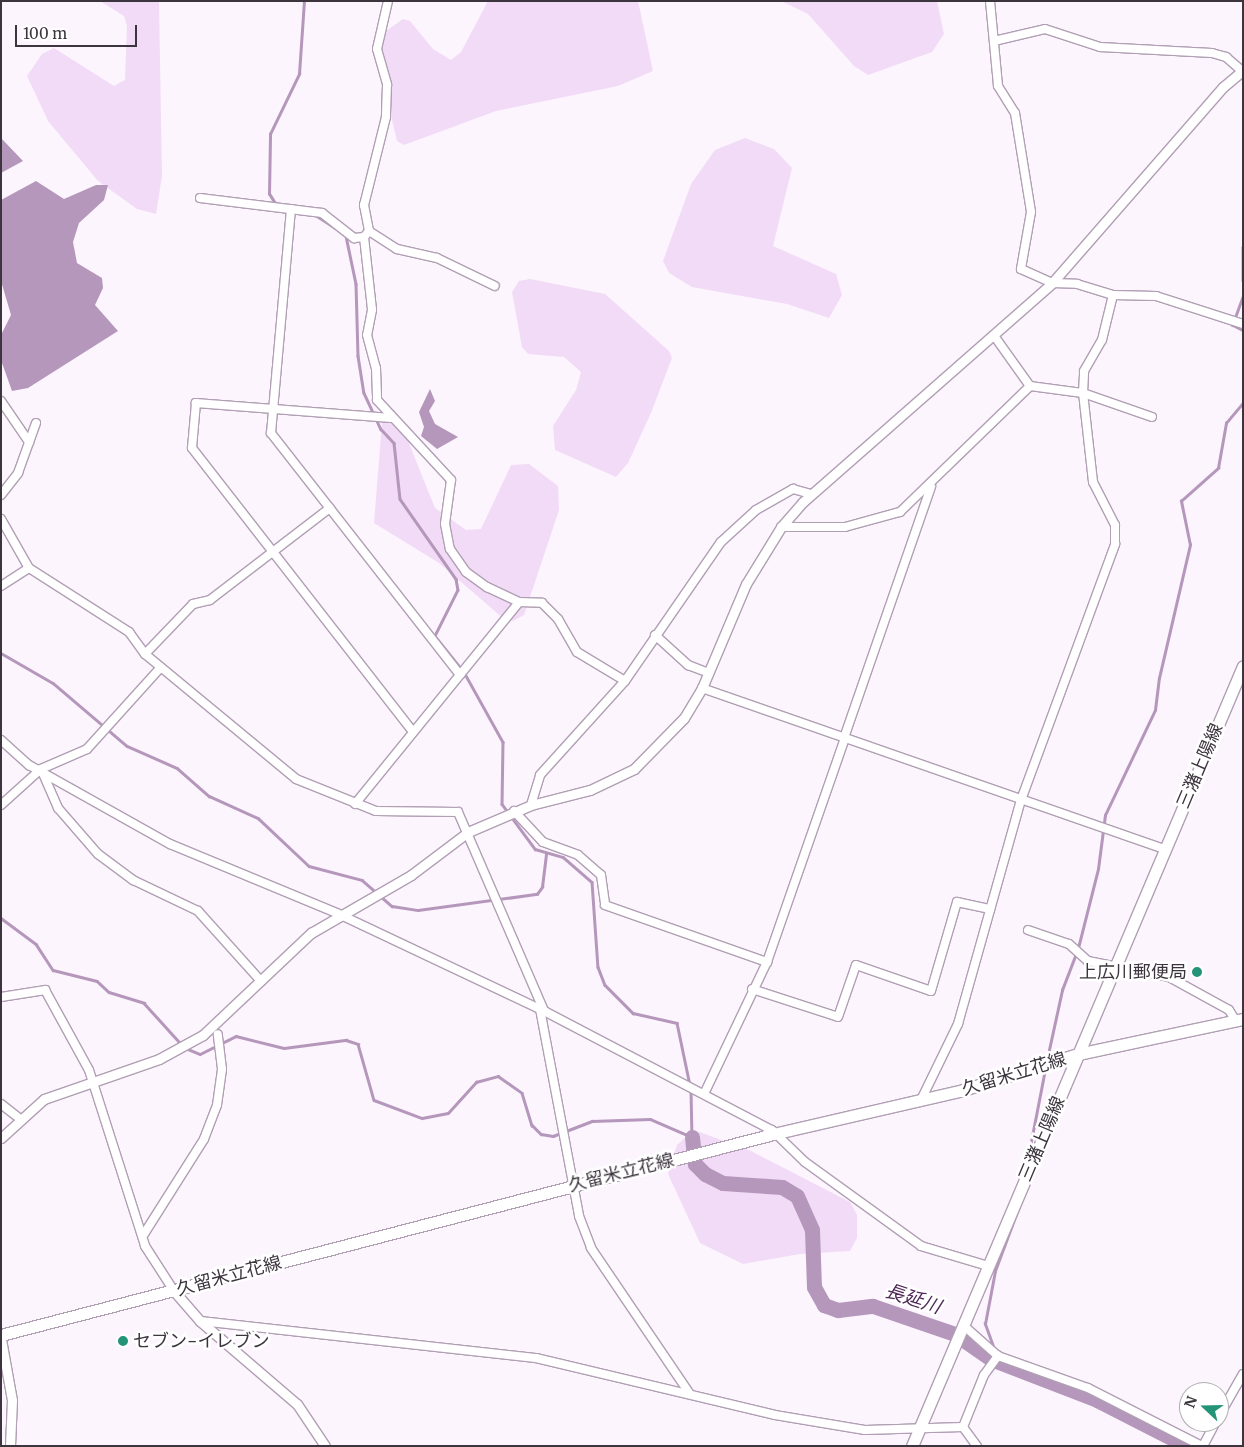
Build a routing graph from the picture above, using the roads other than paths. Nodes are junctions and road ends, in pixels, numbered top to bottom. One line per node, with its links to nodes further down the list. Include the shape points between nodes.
1 (388, 1): 7 (street, via 377,49 387,85 386,117 364,204)
2 (990, 1): 3 (street)
3 (994, 40): 4 (street, via 1045,29 1100,47 1212,53 1226,57); 8 (street, via 998,86 1015,113 1031,212 1020,269)
4 (1242, 70): 8 (street)
5 (200, 198): 6 (street)
6 (291, 209): 7 (street, via 322,213 354,238); 16 (street)
7 (366, 234): 9 (street, via 397,249 437,258); 17 (street, via 372,310 368,335 376,368 377,400)
8 (1052, 283): 10 (street, via 1077,284); 12 (street)
9 (495, 286)
10 (1113, 295): 11 (street, via 1156,296); 14 (street, via 1102,340 1084,371)
11 (1243, 324)
12 (995, 337): 13 (street); 23 (street)
13 (1030, 386): 14 (street); 21 (street)
14 (1083, 393): 18 (street); 43 (street, via 1093,482 1115,525 1115,544)
15 (1, 401): 20 (street)
16 (273, 409): 17 (street); 24 (street, via 271,433); 27 (street, via 196,403 192,448)
17 (391, 418): 30 (street, via 451,480 445,524 450,549 466,572)
18 (1152, 418)
19 (36, 423): 20 (street)
20 (29, 442): 22 (street, via 18,473)
21 (932, 486): 26 (street, via 900,512 845,527); 40 (street)
22 (1, 494)
23 (810, 494): 26 (street); 31 (street, via 793,489 737,525 700,568)
24 (330, 508): 27 (street); 36 (street)
25 (1, 519): 28 (street)
26 (781, 527): 35 (street, via 746,584)
27 (273, 552): 32 (street, via 210,600 193,604); 39 (street)
28 (29, 568): 29 (street); 32 (street, via 129,632)
29 (1, 586)
30 (519, 602): 36 (street); 37 (street, via 542,603 558,619 577,652)
31 (655, 635): 35 (street, via 688,665); 37 (street)
32 (145, 654): 34 (street)
33 (1243, 666): 49 (main road, 三潴上陽線)
34 (161, 667): 42 (street, via 87,749); 44 (street, via 296,779)
35 (709, 673): 38 (street)
36 (460, 675): 39 (street)
37 (624, 681): 46 (street, via 540,775)
38 (702, 688): 40 (street); 46 (street, via 678,725 634,769 590,790)
39 (413, 732): 44 (street)
40 (844, 738): 43 (street); 53 (street)
41 (1, 740): 42 (street, via 14,756)
42 (40, 769): 45 (street); 51 (street, via 170,844); 55 (street, via 58,808 98,854 133,880 198,911)
43 (1021, 800): 49 (street); 50 (street)
44 (355, 804): 48 (street, via 399,814 458,812)
45 (1, 805)
46 (531, 805): 47 (street)
47 (513, 811): 48 (street); 53 (street, via 543,842 578,855 602,876 605,906)
48 (468, 832): 51 (street, via 411,875); 58 (street)
49 (1165, 849): 54 (main road, 三潴上陽線)
50 (990, 909): 56 (street, via 957,902 931,991 856,966 838,1017); 64 (street, via 955,1031)
51 (341, 915): 55 (street, via 286,953); 58 (street)
52 (1028, 930): 54 (street, via 1069,944 1088,961)
53 (766, 962): 56 (street)
54 (1116, 964): 59 (street, via 1169,977 1229,1010); 61 (main road, 三潴上陽線)
55 (260, 980): 62 (street, via 203,1035 159,1059)
56 (752, 989): 63 (street)
57 (1, 997): 62 (street, via 45,990)
58 (542, 1010): 63 (street); 69 (street)
59 (1239, 1020): 61 (main road, 久留米立花線)
60 (218, 1034): 70 (street, via 222,1068 217,1105 204,1139)
61 (1078, 1054): 64 (main road, 久留米立花線); 71 (main road, 三潴上陽線)
62 (94, 1081): 66 (street, via 44,1098); 70 (street)
63 (704, 1094): 67 (street)
64 (921, 1100): 67 (main road, 久留米立花線)
65 (1, 1104): 66 (street)
66 (19, 1118): 68 (street)
67 (773, 1134): 69 (main road, 久留米立花線); 71 (street, via 921,1246)
68 (1, 1138)
69 (574, 1185): 72 (main road, 久留米立花線); 78 (street, via 591,1248)
70 (144, 1234): 72 (street, via 145,1246)
71 (988, 1266): 74 (main road, 三潴上陽線)
72 (174, 1291): 73 (street); 75 (main road, 久留米立花線)
73 (200, 1321): 78 (street, via 528,1356); 84 (street, via 296,1404)
74 (963, 1325): 76 (street); 81 (main road, 三潴上陽線)
75 (1, 1337): 83 (street, via 12,1400)
76 (998, 1356): 80 (street, via 984,1375); 87 (street, via 1088,1388)
77 (1243, 1374): 79 (street)
78 (690, 1394): 81 (street, via 775,1416 865,1430)
79 (1229, 1398)
80 (963, 1427): 81 (street); 86 (street)
81 (920, 1428): 85 (main road, 三潴上陽線)
82 (1211, 1432): 87 (street)
83 (10, 1446)
84 (325, 1446)
85 (912, 1446)
86 (976, 1446)
87 (1203, 1446)

